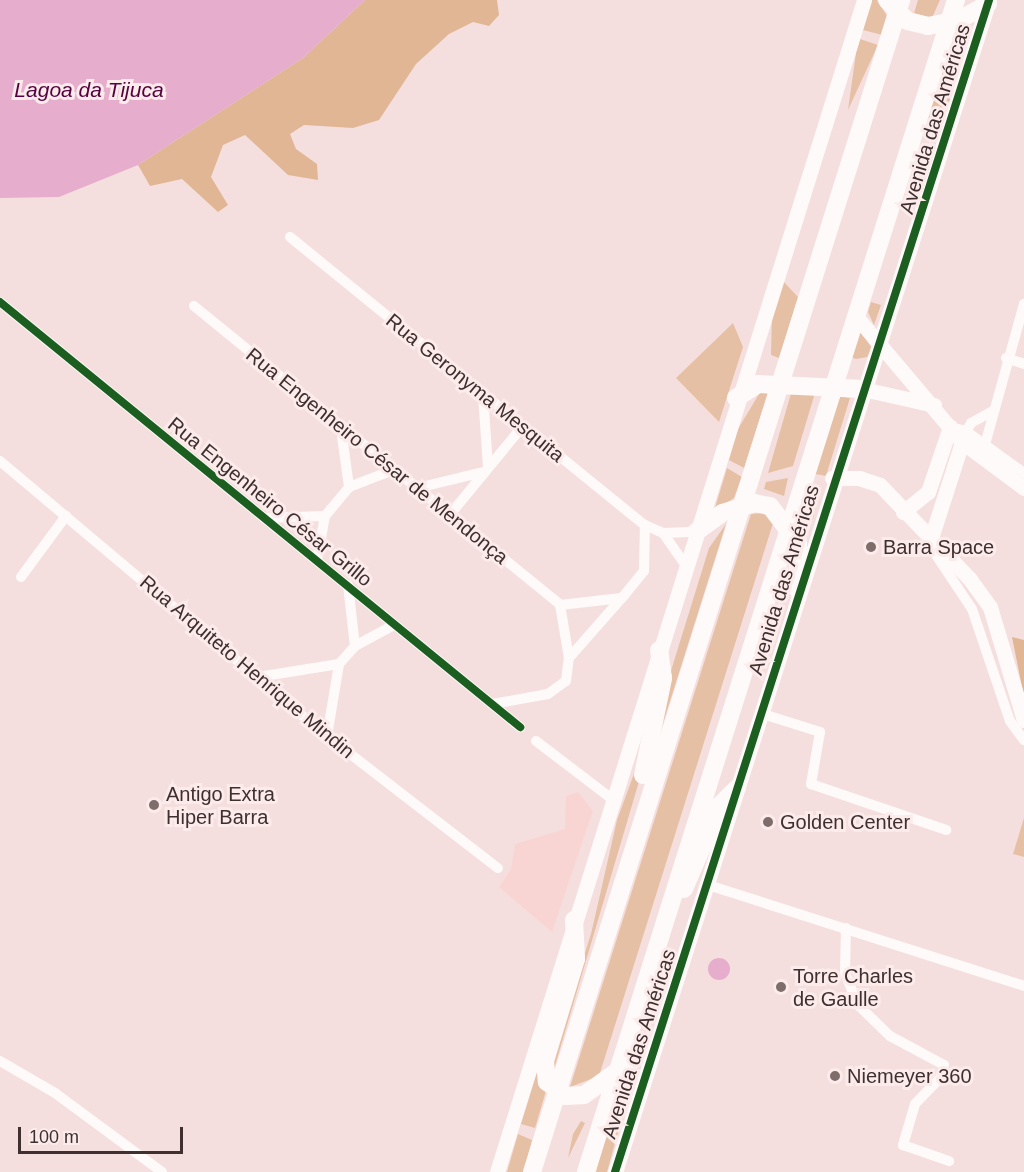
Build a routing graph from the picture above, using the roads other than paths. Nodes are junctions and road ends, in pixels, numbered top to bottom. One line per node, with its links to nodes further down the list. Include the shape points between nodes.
1 (864, 0): 18 (main road)
2 (956, 0): 5 (highway, Avenida das Américas)
3 (988, 2): 5 (highway); 11 (main road, Avenida das Américas)
4 (895, 5): 5 (highway, via 916,25); 14 (highway)
5 (947, 23): 10 (highway, Avenida das Américas)
6 (290, 237): 17 (street, Rua Geronyma Mesquita)
7 (0, 302): 39 (street, Rua Engenheiro César Grillo)
8 (1024, 304): 12 (street)
9 (194, 306): 23 (street, Rua Engenheiro César de Mendonça)
10 (855, 315): 11 (main road); 15 (highway, Avenida das Américas)
11 (881, 345): 16 (main road, Avenida das Américas); 19 (main road)
12 (1006, 358): 13 (street); 20 (street)
13 (1024, 364)
14 (780, 383): 15 (highway); 18 (highway, via 752,386); 34 (highway)
15 (832, 386): 16 (highway); 40 (highway, Avenida das Américas)
16 (862, 389): 19 (main road); 30 (main road, Avenida das Américas)
17 (483, 394): 21 (street, Rua Geronyma Mesquita); 27 (street)
18 (736, 398): 43 (main road)
19 (934, 405): 22 (main road)
20 (991, 412): 24 (street); 25 (street)
21 (522, 427): 27 (street); 41 (street, Rua Geronyma Mesquita)
22 (950, 427): 24 (main road); 35 (main road, via 928,492)
23 (341, 429): 28 (street, Rua Engenheiro César de Mendonça); 31 (street)
24 (964, 436): 25 (main road); 44 (main road)
25 (983, 453): 29 (street); 32 (main road)
26 (0, 461): 36 (street, Rua Arquiteto Henrique Mindin)
27 (486, 470): 33 (street); 38 (street)
28 (391, 471): 31 (street); 33 (street, Rua Engenheiro César de Mendonça)
29 (1024, 473)
30 (832, 478): 35 (main road, via 870,480); 49 (main road, Avenida das Américas)
31 (349, 487): 37 (street)
32 (1024, 488)
33 (413, 489): 38 (street, Rua Engenheiro César de Mendonça)
34 (741, 507): 40 (highway, via 764,504); 43 (highway); 68 (highway)
35 (903, 512): 44 (main road)
36 (66, 516): 47 (street); 57 (street, Rua Arquiteto Henrique Mindin)
37 (325, 516): 39 (street); 45 (street)
38 (448, 517): 51 (street, Rua Engenheiro César de Mendonça)
39 (264, 518): 45 (street, Rua Engenheiro César Grillo)
40 (788, 524): 49 (highway, via 798,543); 71 (highway, Avenida das Américas)
41 (645, 525): 42 (street, Rua Geronyma Mesquita); 50 (street, via 644,572)
42 (663, 532): 43 (street, Rua Geronyma Mesquita); 46 (street)
43 (696, 532): 46 (main road)
44 (932, 534): 60 (main road, via 990,607); 63 (street, via 928,542 972,609 1010,721)
45 (317, 560): 48 (street, Rua Engenheiro César Grillo)
46 (685, 565): 54 (main road)
47 (21, 577)
48 (348, 585): 52 (street, Rua Engenheiro César Grillo); 53 (street)
49 (798, 590): 59 (main road, Avenida das Américas)
50 (622, 598): 51 (street); 55 (street)
51 (560, 605): 55 (street)
52 (394, 625): 53 (street); 58 (street, Rua Engenheiro César Grillo)
53 (355, 646): 56 (street)
54 (660, 650): 66 (main road); 68 (highway, via 663,678 626,836)
55 (569, 658): 58 (street, via 566,681 558,689)
56 (339, 664): 57 (street); 62 (street)
57 (258, 677): 62 (street, Rua Arquiteto Henrique Mindin)
58 (493, 704): 61 (street, Rua Engenheiro César Grillo)
59 (760, 713): 65 (main road, Avenida das Américas); 67 (street, via 820,732 811,784)
60 (1024, 720)
61 (520, 727)
62 (327, 736): 69 (street, Rua Arquiteto Henrique Mindin)
63 (1024, 740)
64 (536, 741): 66 (street)
65 (737, 788): 70 (main road, Avenida das Américas); 71 (highway, via 720,805 682,894)
66 (612, 799): 72 (main road)
67 (946, 830)
68 (628, 857): 78 (highway)
69 (498, 868)
70 (708, 885): 73 (street); 75 (main road, Avenida das Américas)
71 (670, 905): 77 (highway, Avenida das Américas)
72 (574, 920): 78 (highway, via 576,959 544,1069); 81 (main road)
73 (846, 928): 74 (street); 79 (street, via 845,973 858,1005 890,1036 942,1062 943,1075 915,1104 903,1144)
74 (1024, 986)
75 (654, 1045): 77 (highway); 84 (main road, Avenida das Américas)
76 (0, 1061): 80 (street, via 55,1093)
77 (614, 1077): 78 (highway, via 575,1097); 83 (highway, Avenida das Américas)
78 (555, 1090): 82 (highway)
79 (949, 1161)
80 (162, 1172)
81 (497, 1172)
82 (532, 1172)
83 (586, 1172)
84 (615, 1172)

